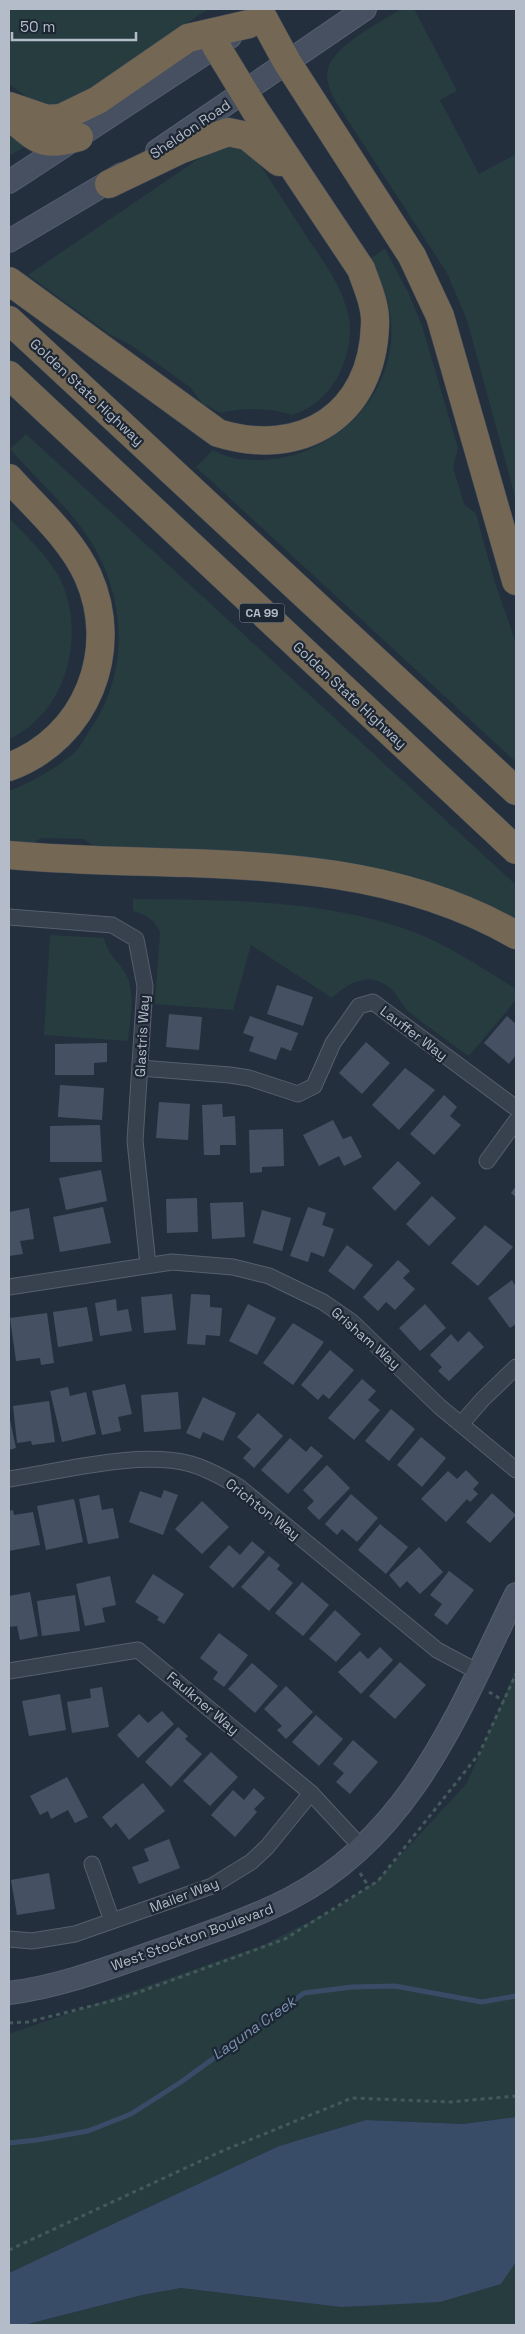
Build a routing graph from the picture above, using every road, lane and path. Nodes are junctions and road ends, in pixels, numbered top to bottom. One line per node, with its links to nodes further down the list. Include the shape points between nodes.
1 (365, 9): 4 (main road, Sheldon Road)
2 (260, 16): 3 (main road); 4 (highway); 6 (highway, via 188,38 98,100 61,118 48,119)
3 (216, 46): 5 (highway); 8 (main road)
4 (287, 62): 5 (main road, Sheldon Road); 17 (highway, via 412,256 431,294)
5 (244, 93): 10 (highway); 11 (main road, Sheldon Road)
6 (9, 106)
7 (9, 116): 8 (highway, via 36,138 48,143)
8 (79, 137): 9 (main road)
9 (9, 182)
10 (302, 182): 11 (highway, via 247,136 228,132 182,149); 13 (highway, via 361,269 376,323 367,376 355,397 337,416 294,437 241,440 218,433)
11 (108, 184): 12 (main road, Sheldon Road)
12 (16, 237)
13 (9, 281)
14 (9, 320): 19 (highway, Golden State Highway / CA 99)
15 (9, 375): 20 (highway, Golden State Highway / CA 99)
16 (9, 478): 18 (highway, via 74,551 88,576 102,636 99,666 76,714 60,734 37,753)
17 (516, 581)
18 (9, 767)
19 (516, 791)
20 (516, 850)
21 (9, 855): 23 (highway, via 294,868 357,877 405,889)
22 (9, 917): 24 (street, Glastris Way, via 112,925 136,939 144,986)
23 (516, 935)
24 (140, 1068): 25 (street, Lauffer Way, via 230,1074 298,1094 314,1086 333,1043 359,1006 373,1002); 28 (street, Glastris Way, via 136,1141)
25 (516, 1108)
26 (516, 1121): 27 (street)
27 (487, 1162)
28 (148, 1264): 29 (street, Grisham Way); 31 (street, Grisham Way, via 197,1262 233,1267 292,1285 352,1322)
29 (9, 1287)
30 (516, 1367): 31 (street)
31 (461, 1424): 32 (street, Grisham Way)
32 (516, 1470)
33 (9, 1479): 36 (street, Crichton Way, via 140,1458 192,1464 217,1474 239,1487 437,1650)
34 (516, 1594): 36 (main road, West Stockton Boulevard)
35 (9, 1671): 37 (street, Faulkner Way, via 138,1650)
36 (478, 1672): 38 (main road, West Stockton Boulevard, via 437,1755 390,1819)
37 (312, 1793): 38 (street, Faulkner Way); 40 (street, Mailer Way, via 267,1847 234,1875 212,1886)
38 (362, 1848): 42 (main road, West Stockton Boulevard, via 293,1898 251,1918 65,1982)
39 (92, 1864): 40 (street)
40 (112, 1921): 41 (street, Mailer Way, via 54,1939)
41 (9, 1940)
42 (9, 1993)
43 (516, 2096): 44 (path, via 450,2102 352,2098 220,2152)
44 (9, 2250)

